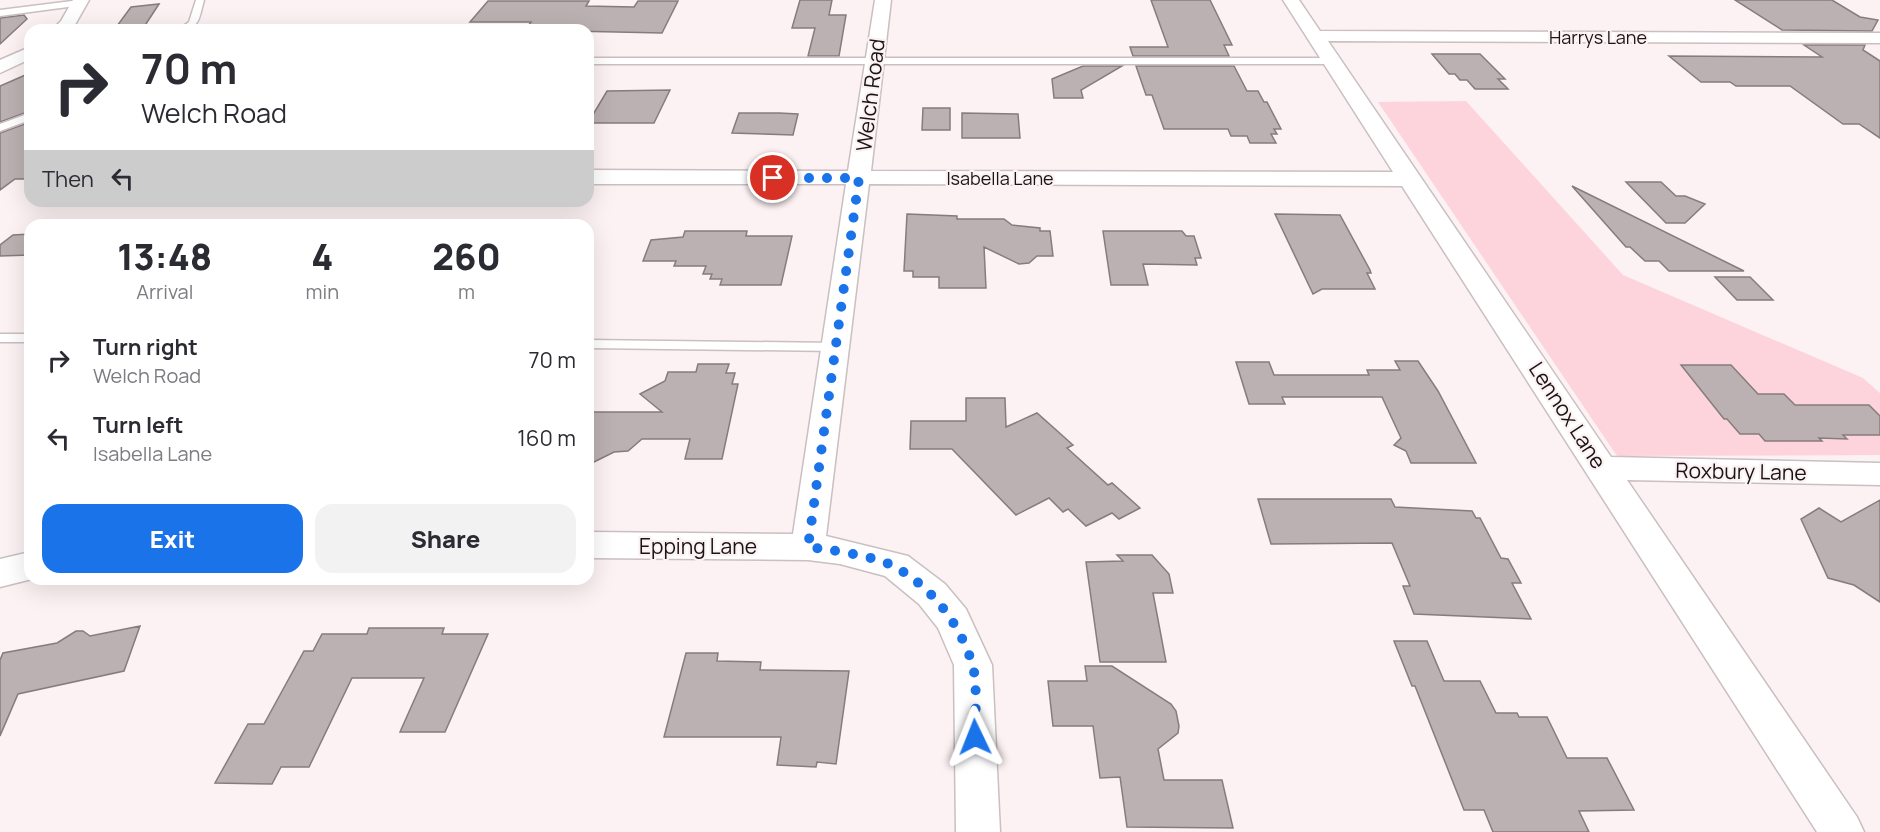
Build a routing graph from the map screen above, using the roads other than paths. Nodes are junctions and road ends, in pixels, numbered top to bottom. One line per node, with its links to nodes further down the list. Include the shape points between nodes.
1 (200, 0): 7 (lane)
2 (883, 0): 13 (street, Welch Road)
3 (1292, 0): 8 (street, Lennox Lane)
4 (81, 1): 5 (lane); 6 (street)
5 (0, 13)
6 (68, 24)
7 (191, 24)
8 (1315, 36): 9 (street, Harrys Lane); 12 (street, Lennox Lane)
9 (1880, 38)
10 (24, 55): 14 (street)
11 (594, 61): 13 (lane)
12 (1332, 61): 13 (lane); 19 (street, Lennox Lane)
13 (874, 62): 18 (street, Welch Road)
14 (0, 67)
15 (24, 118): 16 (lane)
16 (0, 128)
17 (594, 177): 18 (street, Isabella Lane)
18 (859, 178): 19 (street, Isabella Lane); 23 (street, Welch Road)
19 (1412, 179): 24 (street, Lennox Lane)
20 (0, 338): 21 (lane)
21 (24, 338)
22 (594, 344): 23 (lane)
23 (836, 347): 27 (street, Welch Road)
24 (1602, 468): 25 (street, Roxbury Lane); 31 (street, Lennox Lane)
25 (1880, 474)
26 (594, 545): 27 (street, Epping Lane)
27 (808, 547): 30 (street, Epping Lane, via 896,566 932,594 953,620 973,665)
28 (24, 567): 29 (street)
29 (0, 573)
30 (978, 832)
31 (1842, 832)

